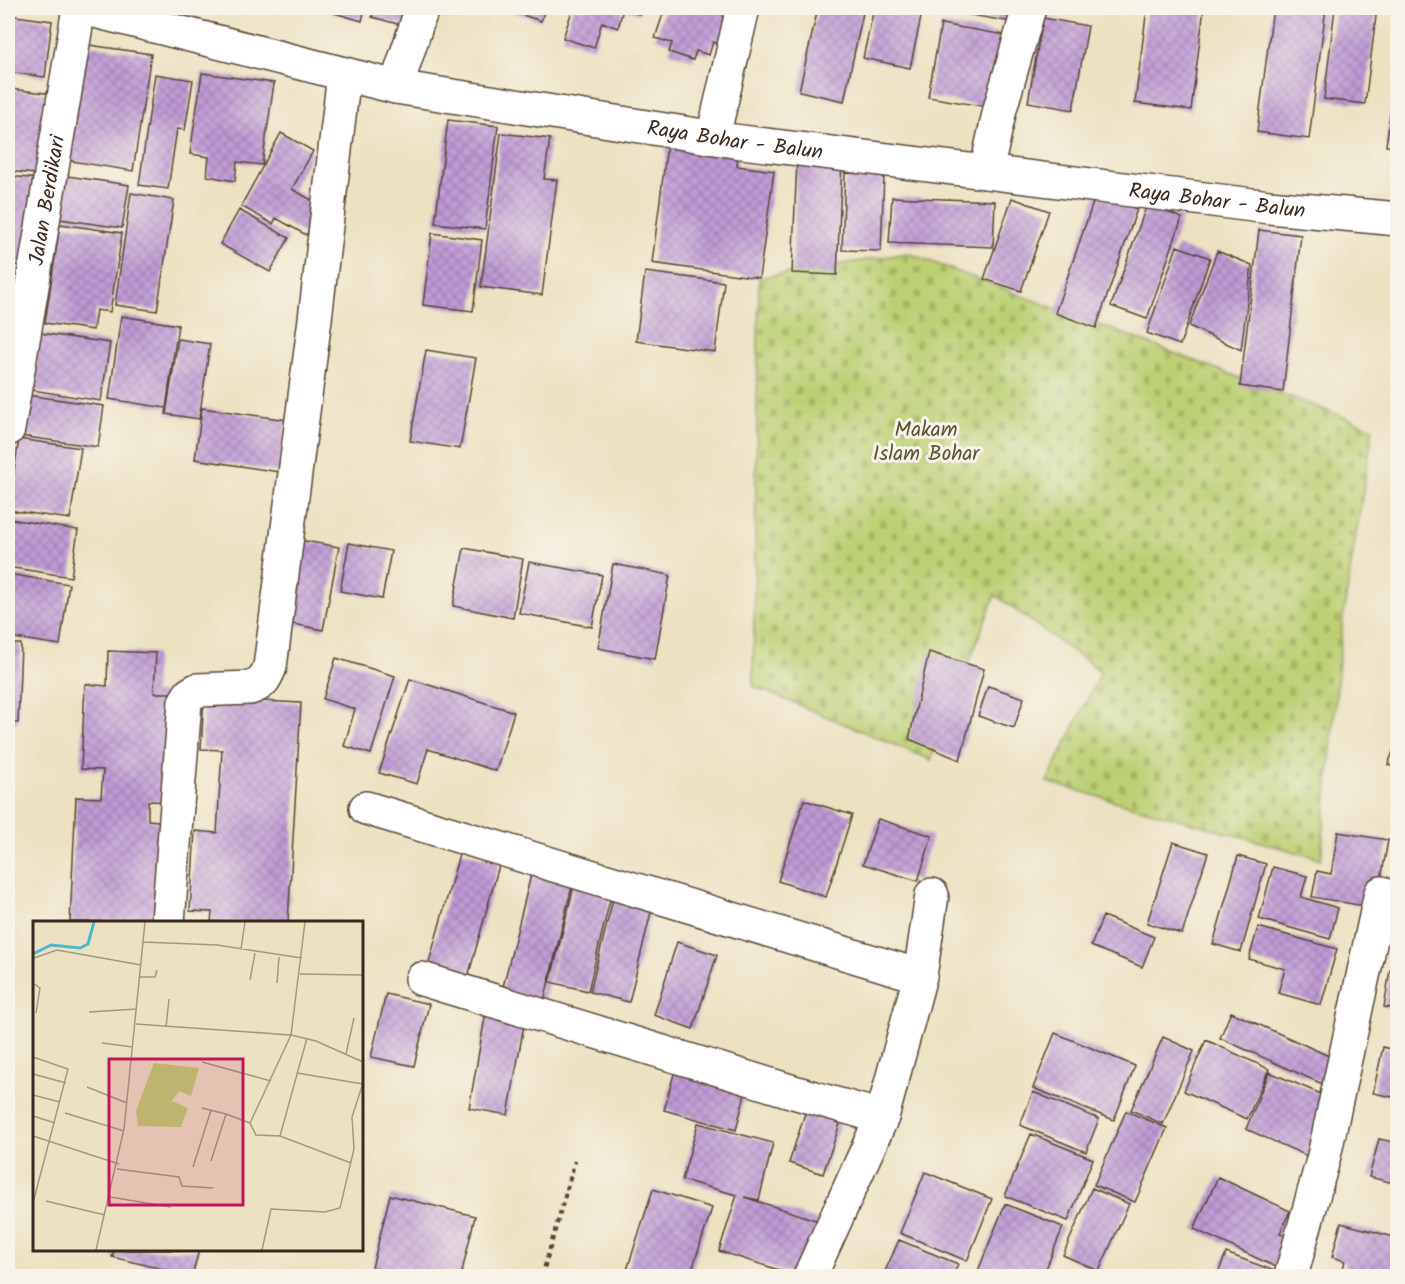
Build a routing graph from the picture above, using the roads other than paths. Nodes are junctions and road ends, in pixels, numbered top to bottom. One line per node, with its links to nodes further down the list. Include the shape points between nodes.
1 (81, 8): 5 (street, Raya Bohar - Balun); 10 (street, Jalan Berdikari)
2 (422, 8): 6 (street)
3 (743, 8): 7 (street)
4 (1029, 8): 8 (street)
5 (344, 74): 6 (street, Raya Bohar - Balun); 14 (street, via 270,667 258,686 197,690 185,702)
6 (396, 87): 7 (street, Raya Bohar - Balun)
7 (713, 137): 8 (street, Raya Bohar - Balun)
8 (986, 172): 9 (street, Raya Bohar - Balun)
9 (1398, 219)
10 (8, 429)
11 (366, 808): 15 (street)
12 (1381, 893): 19 (street, via 1324,1156)
13 (932, 895): 15 (street)
14 (168, 921)
15 (920, 976): 17 (street)
16 (422, 980): 17 (street)
17 (882, 1117): 18 (street)
18 (810, 1276)
19 (1291, 1276)

